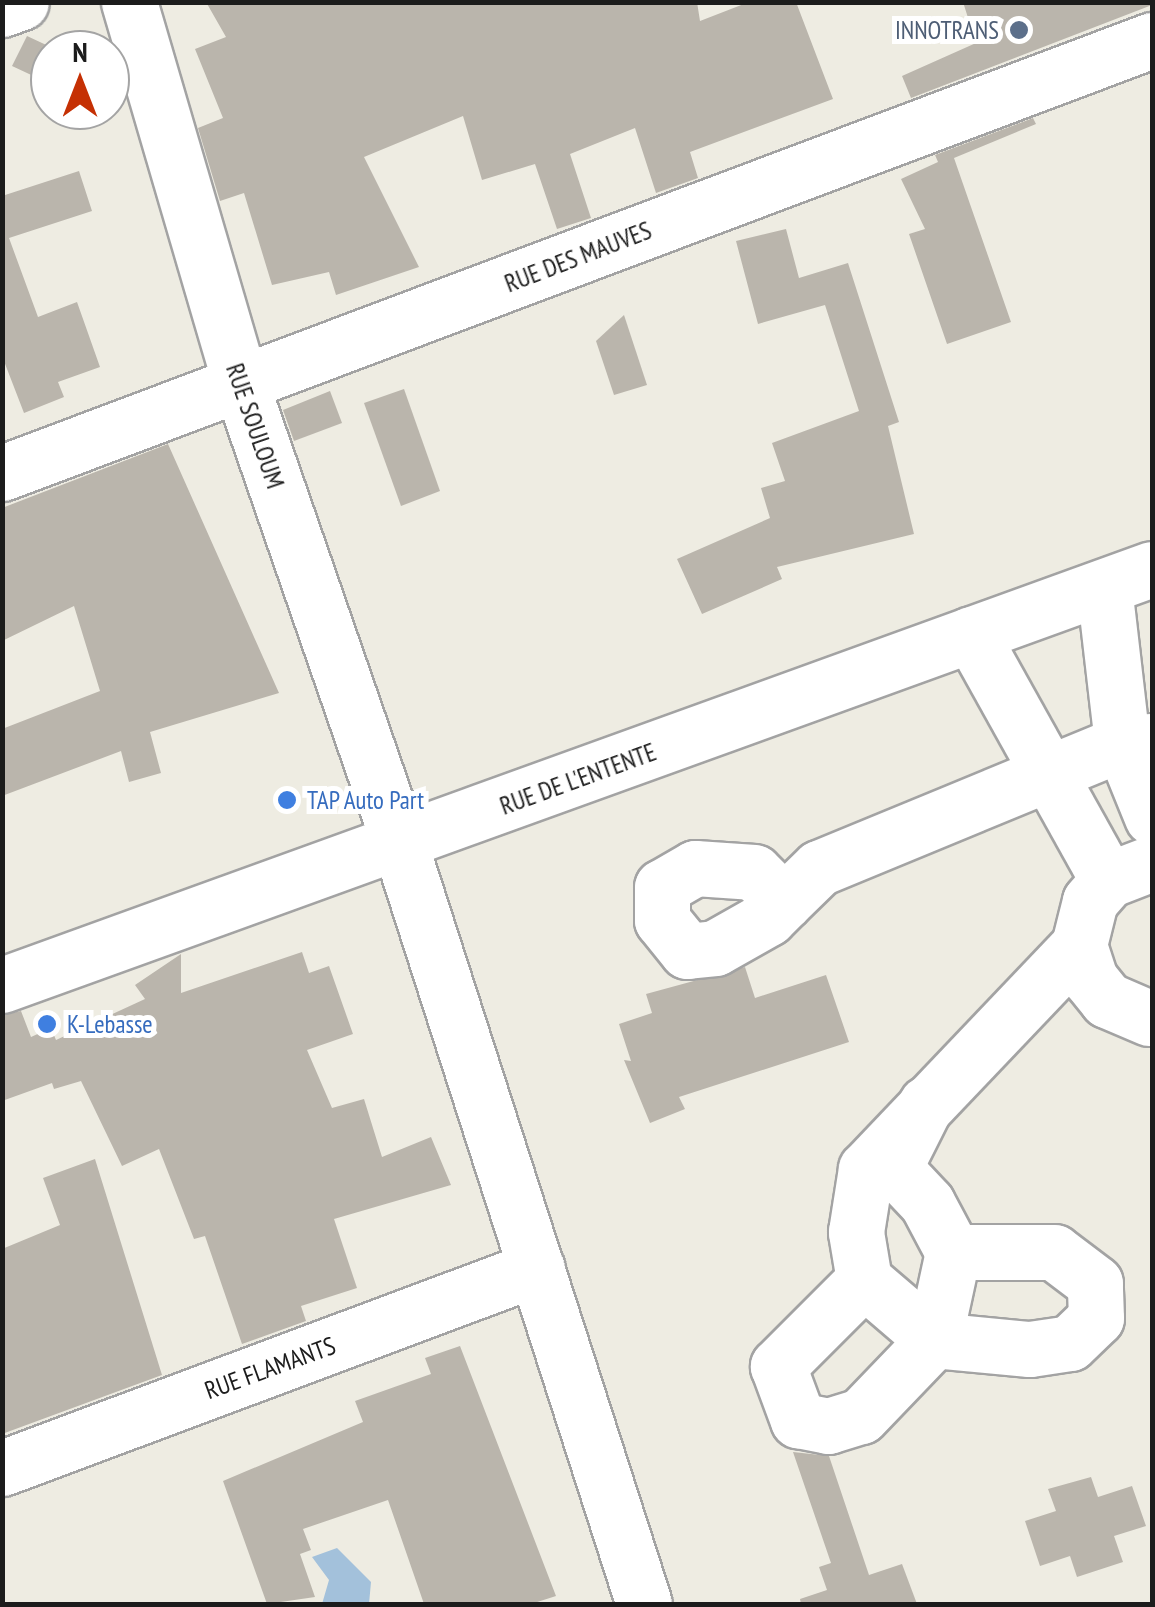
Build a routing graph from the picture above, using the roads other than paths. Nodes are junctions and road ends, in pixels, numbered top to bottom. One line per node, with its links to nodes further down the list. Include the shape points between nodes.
1 (22, 2): 3 (street)
2 (129, 2): 5 (street, RUE SOULOUM)
3 (2, 10)
4 (1152, 40): 5 (street, RUE DES MAUVES)
5 (241, 386): 6 (street, RUE DES MAUVES); 12 (street, RUE SOULOUM)
6 (2, 474)
7 (1128, 578): 8 (street, RUE DE L'ENTENTE); 9 (street)
8 (971, 634): 10 (street); 12 (street, RUE DE L'ENTENTE)
9 (1137, 742): 10 (street); 11 (street)
10 (1052, 775): 13 (street); 14 (street, via 819,868)
11 (1152, 817)
12 (400, 845): 16 (street, RUE DE L'ENTENTE); 20 (street, RUE SOULOUM)
13 (1130, 872): 15 (street, via 1090,900)
14 (784, 902)
15 (1079, 945): 17 (street, via 1090,979 1107,1000); 18 (street)
16 (2, 985)
17 (1148, 1018)
18 (926, 1104): 19 (street, via 894,1168 926,1203); 21 (street, via 866,1169 856,1232)
19 (953, 1252): 22 (street); 22 (street, via 1054,1252 1095,1282 1096,1318 1070,1343 1030,1349)
20 (537, 1268): 23 (street, RUE FLAMANTS); 24 (street, RUE SOULOUM)
21 (864, 1280): 22 (street); 22 (street, via 778,1366 798,1420 828,1426 861,1416)
22 (934, 1340)
23 (2, 1468)
24 (644, 1604)

